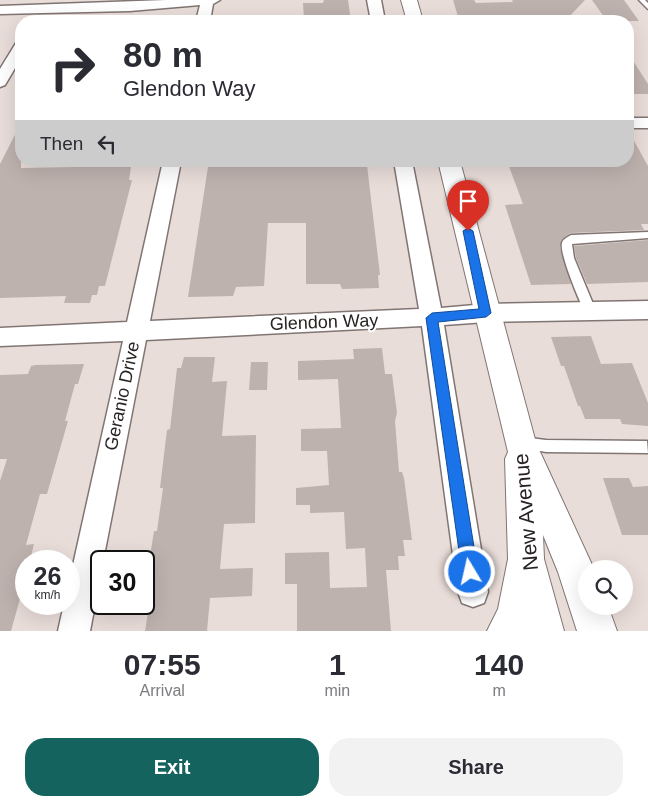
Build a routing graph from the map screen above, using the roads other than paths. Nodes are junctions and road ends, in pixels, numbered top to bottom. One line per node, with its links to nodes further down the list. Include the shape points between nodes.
1 (213, 0): 5 (street)
2 (374, 0): 11 (street)
3 (409, 0): 12 (main road)
4 (642, 0): 6 (lane)
5 (207, 1): 7 (street); 10 (street)
6 (648, 8)
7 (44, 9): 8 (street); 9 (street)
8 (0, 10)
9 (40, 15)
10 (204, 15)
11 (377, 15)
12 (413, 15)
13 (15, 56): 14 (street)
14 (0, 82)
15 (634, 123): 16 (street)
16 (648, 123)
17 (171, 167): 25 (street, Geranio Drive)
18 (404, 167): 24 (street)
19 (451, 167): 23 (main road)
20 (648, 235): 22 (lane, via 571,239 566,243)
21 (648, 310): 22 (street, Glendon Way)
22 (590, 311): 23 (street, Glendon Way)
23 (486, 313): 24 (street, Glendon Way); 27 (main road)
24 (432, 318): 25 (street, Glendon Way); 31 (street)
25 (136, 329): 26 (street, Glendon Way); 33 (street, Geranio Drive)
26 (0, 337)
27 (520, 443): 28 (lane); 29 (main road, New Avenue); 30 (main road, New Avenue)
28 (647, 448)
29 (526, 559): 34 (main road, via 516,614); 35 (main road, New Avenue)
30 (578, 578)
31 (473, 592)
32 (591, 615): 36 (main road)
33 (74, 631)
34 (508, 631)
35 (544, 631)
36 (597, 631)

